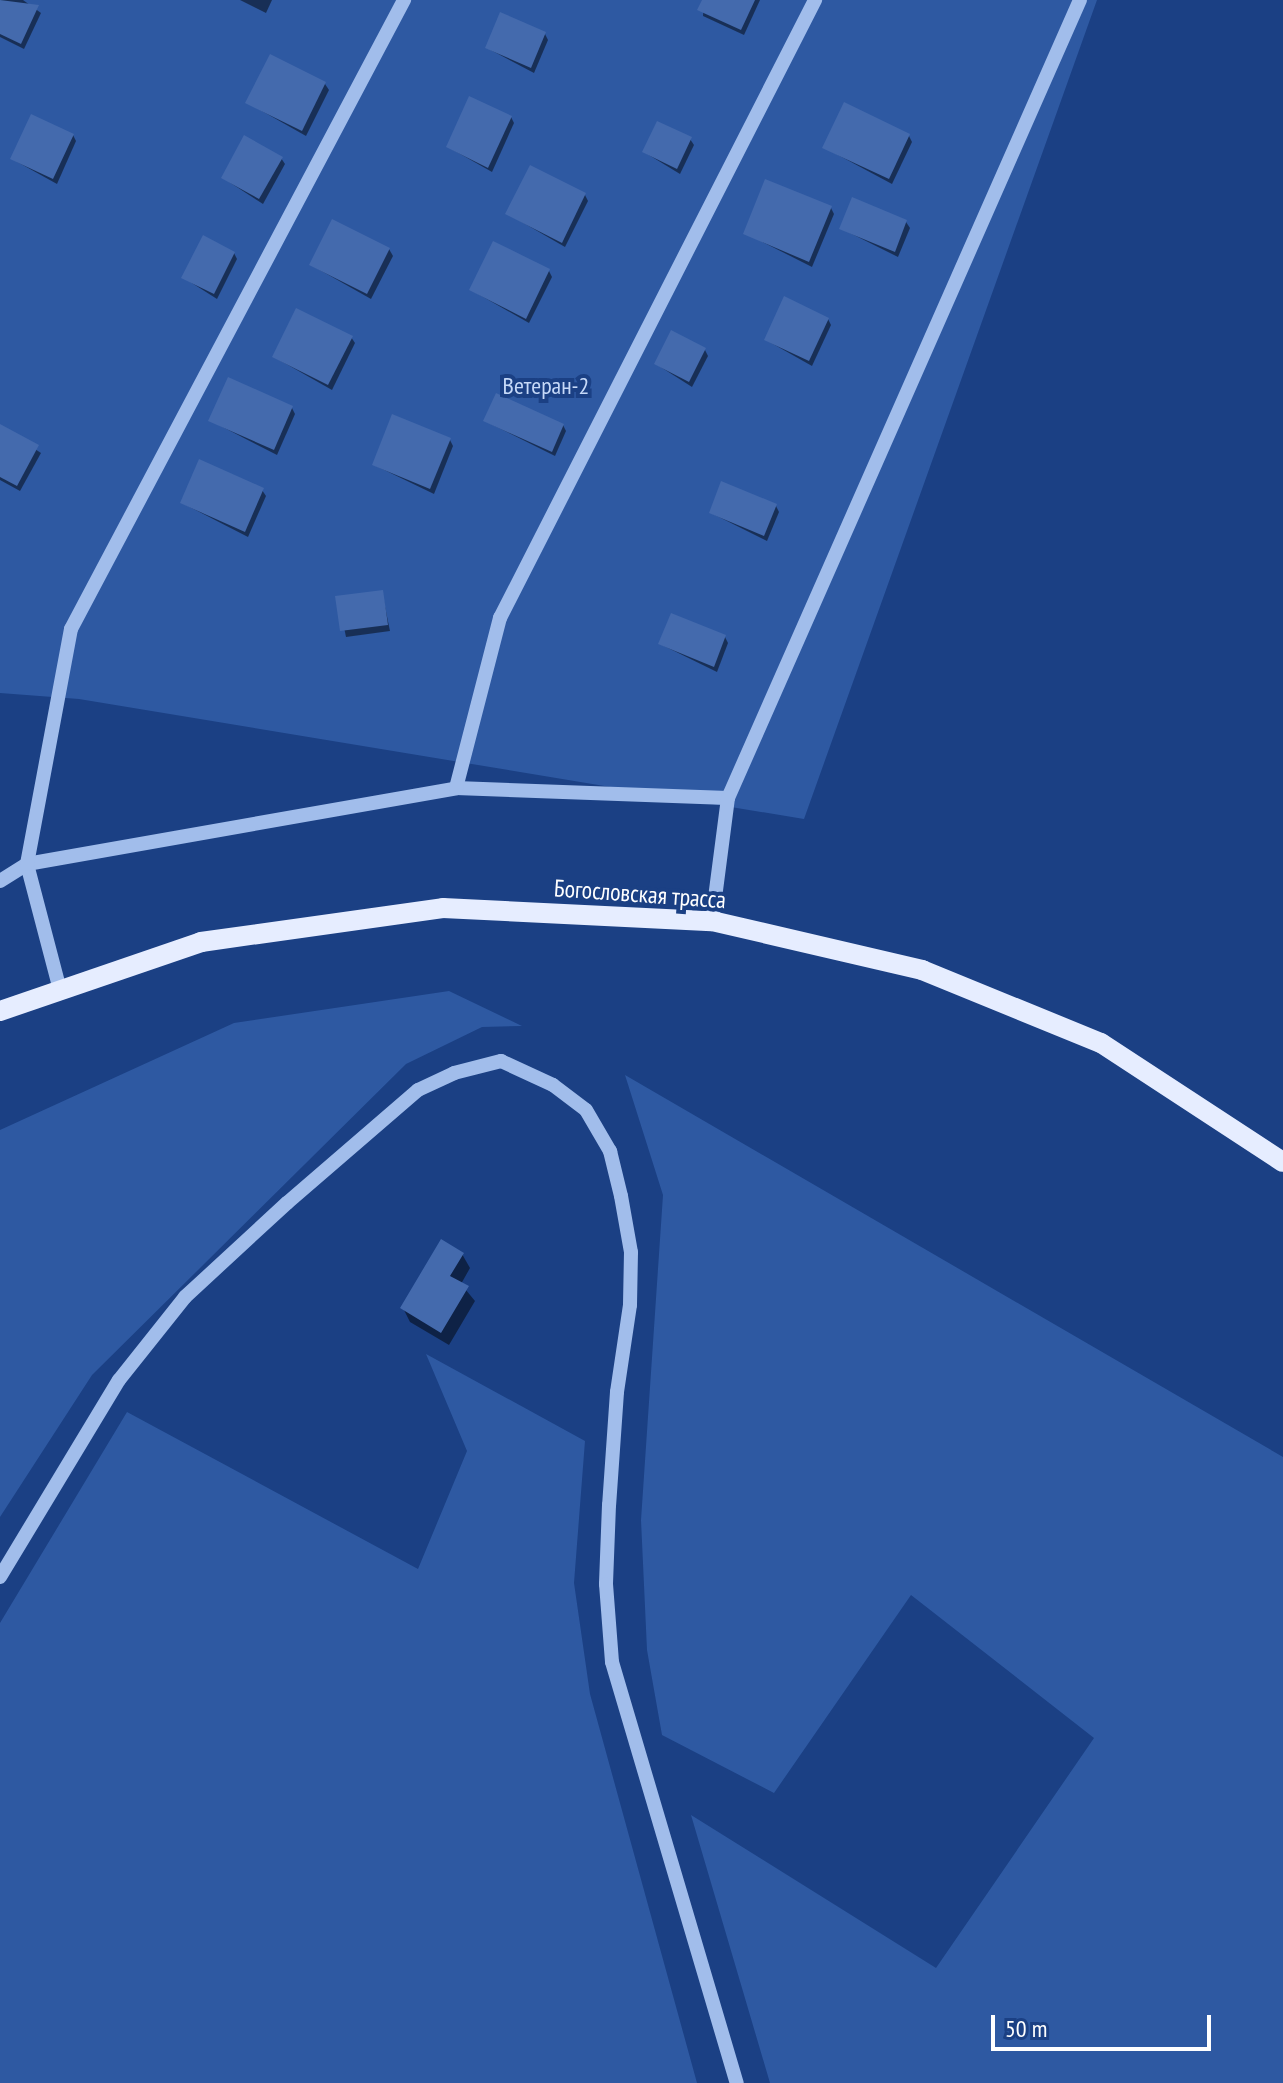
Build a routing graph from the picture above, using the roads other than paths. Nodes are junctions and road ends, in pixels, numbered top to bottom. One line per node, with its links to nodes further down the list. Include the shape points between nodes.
1 (404, 0): 6 (lane, via 71,629)
2 (815, 0): 4 (lane, via 500,618)
3 (1080, 0): 5 (lane)
4 (456, 788): 5 (lane); 6 (lane)
5 (728, 798): 8 (lane)
6 (27, 864): 7 (lane); 9 (lane)
7 (0, 881)
8 (712, 921): 9 (main road, Богословская трасса, via 443,908 201,942); 11 (main road, Богословская трасса, via 922,970 1101,1043)
9 (60, 990): 10 (main road, Богословская трасса)
10 (0, 1011)
11 (1283, 1162)
12 (0, 1577): 13 (lane, via 119,1380 185,1297 299,1193 418,1090 454,1073 501,1061 553,1085 586,1110 610,1151 621,1196 631,1252 630,1305 609,1505 606,1584 612,1662)
13 (737, 2083)

